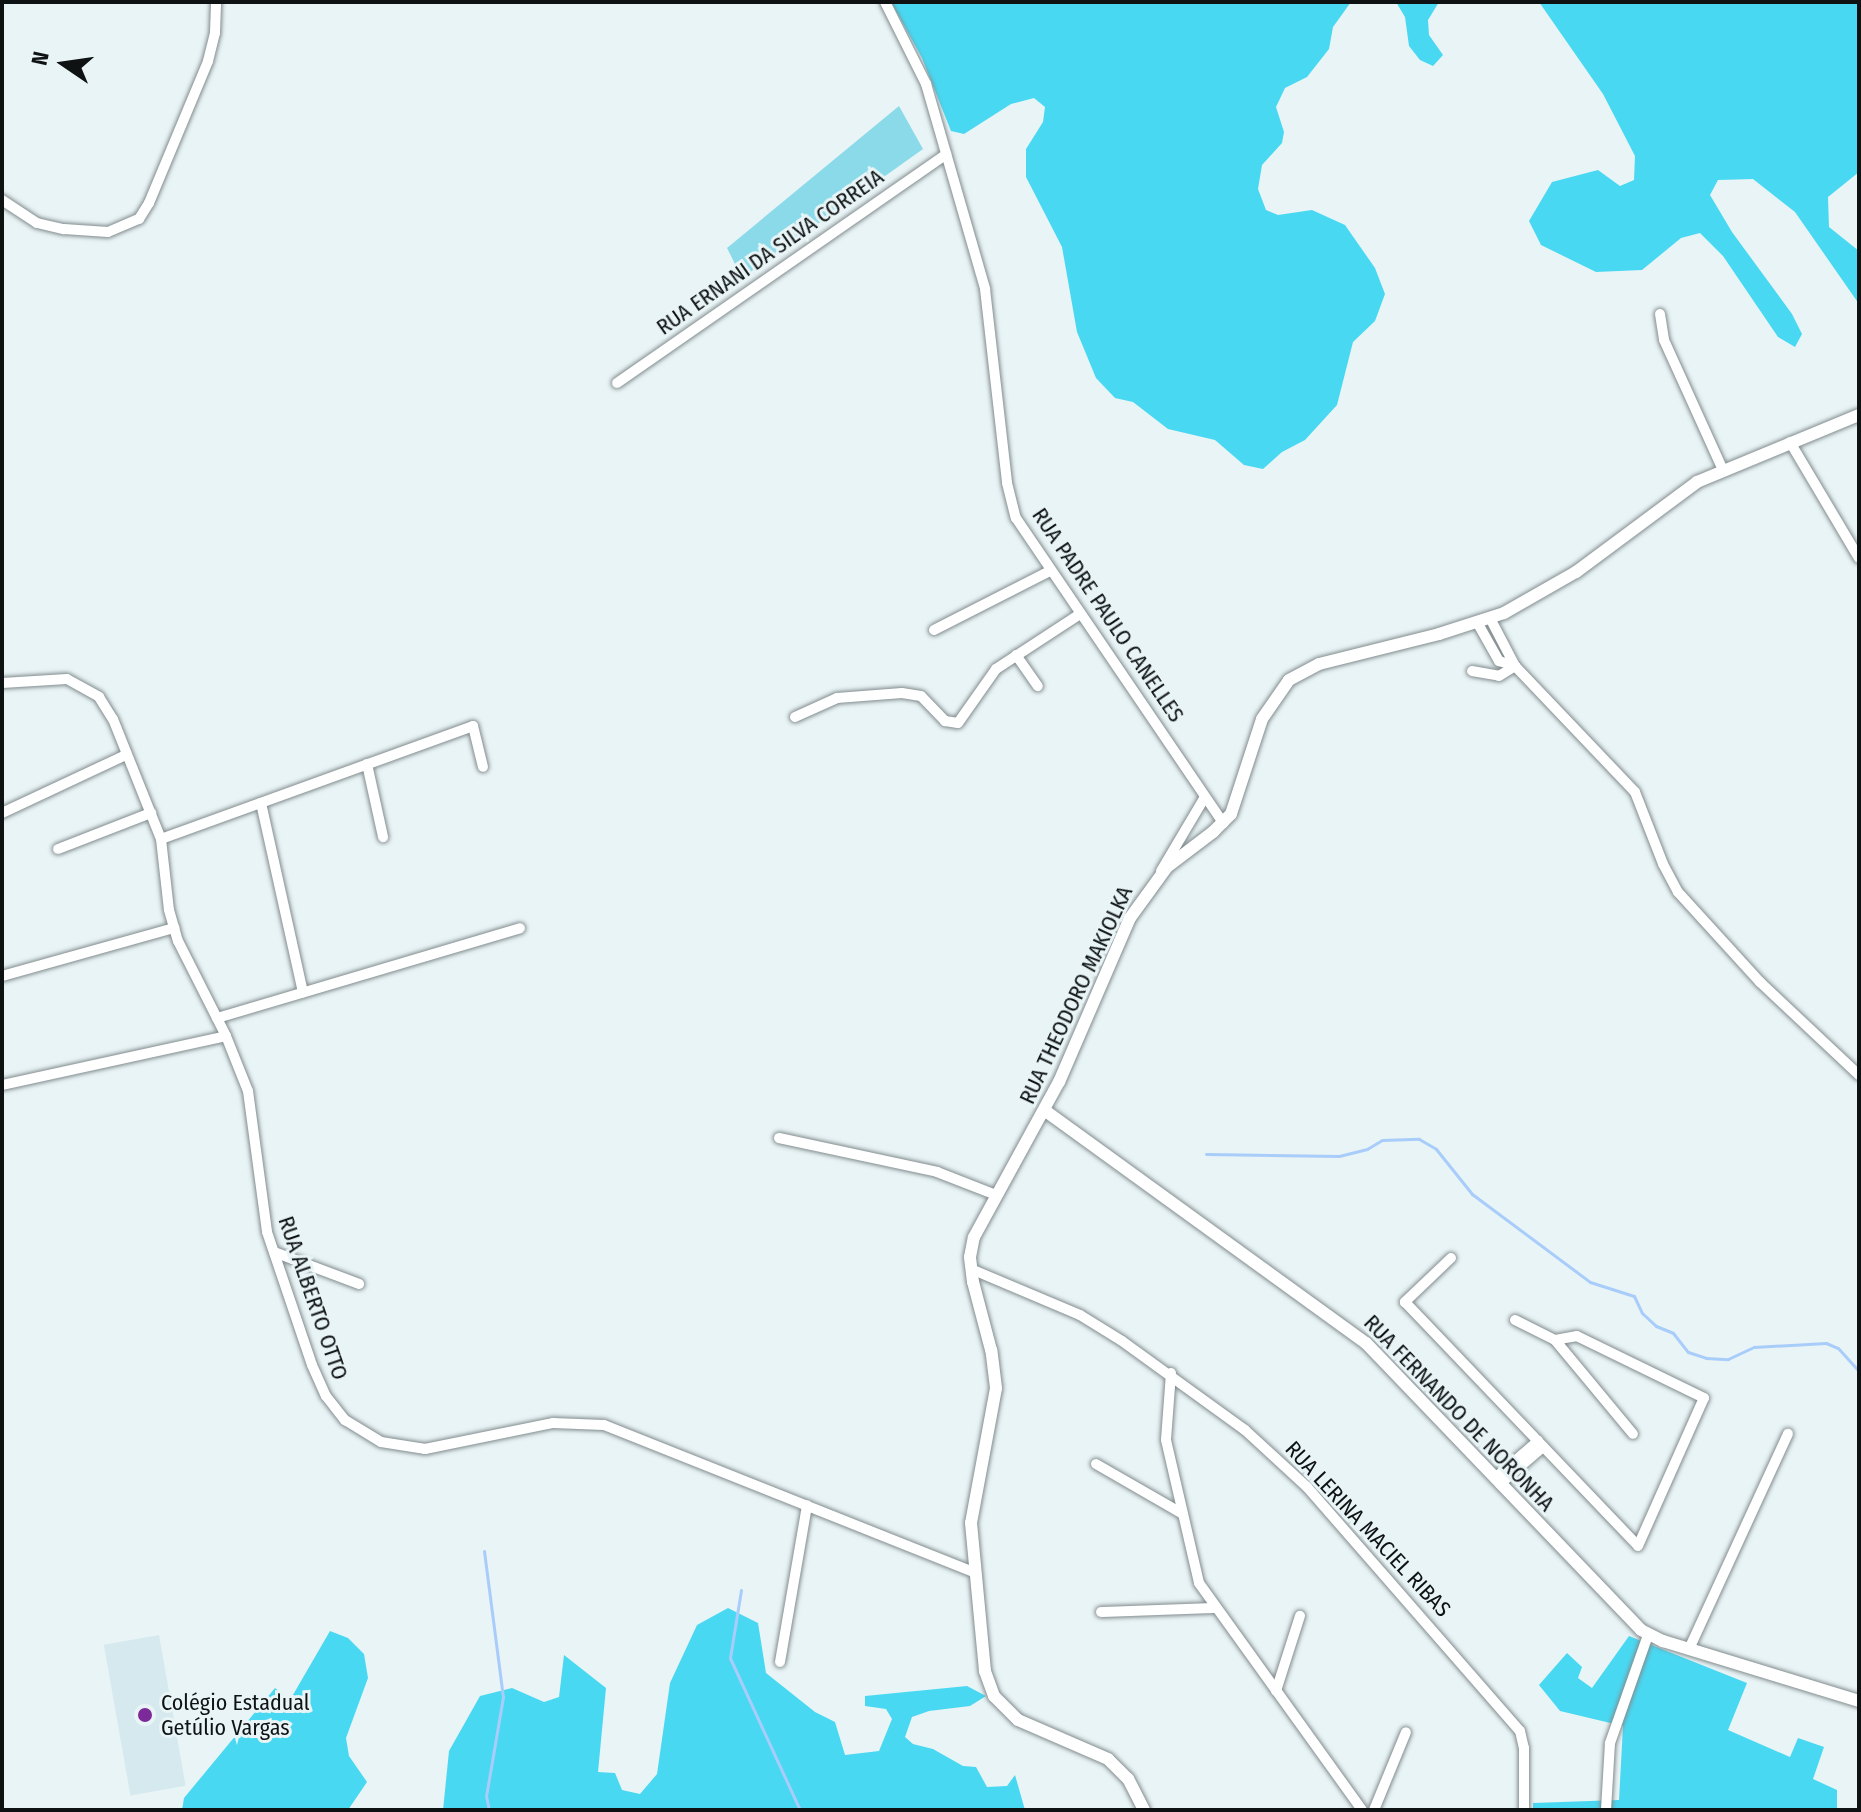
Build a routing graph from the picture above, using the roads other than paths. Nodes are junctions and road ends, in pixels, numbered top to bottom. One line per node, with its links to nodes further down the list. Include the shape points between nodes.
1 (216, 2): 4 (street, via 208,61 139,219 108,232 64,229 24,216)
2 (885, 2): 3 (street, RUA PADRE PAULO CANELLES, via 926,84)
3 (946, 154): 6 (street, RUA ERNANI DA SILVA CORREIA); 11 (street, RUA PADRE PAULO CANELLES, via 989,306 1011,507)
4 (2, 200)
5 (1660, 314): 9 (street, via 1664,340)
6 (617, 383)
7 (1859, 415): 8 (main road, RUA THEODORO MAKIOLKA)
8 (1790, 442): 9 (main road, RUA THEODORO MAKIOLKA); 10 (street)
9 (1723, 470): 13 (main road, RUA THEODORO MAKIOLKA, via 1671,498 1557,584)
10 (1859, 558)
11 (1050, 571): 12 (street, RUA PADRE PAULO CANELLES); 14 (street)
12 (1080, 614): 15 (street); 24 (street, RUA PADRE PAULO CANELLES)
13 (1484, 620): 16 (street, via 1499,661); 28 (main road, RUA THEODORO MAKIOLKA, via 1319,664 1289,680 1266,711 1237,801)
14 (934, 630)
15 (1016, 655): 19 (street); 20 (street, via 990,675 958,723 939,717 921,696 902,693 837,698)
16 (1515, 666): 17 (street, via 1499,676); 39 (street, via 1635,792 1678,892 1760,982)
17 (1472, 671)
18 (2, 683): 21 (street, RUA ALBERTO OTTO, via 54,678 89,688 107,708)
19 (1038, 686)
20 (795, 717)
21 (126, 755): 26 (street); 27 (street, RUA ALBERTO OTTO)
22 (367, 764): 23 (street, via 473,726); 25 (street); 29 (street)
23 (483, 767)
24 (1205, 797): 28 (street, RUA PADRE PAULO CANELLES); 32 (street)
25 (261, 803): 30 (street); 36 (street)
26 (2, 813)
27 (151, 813): 30 (street, RUA ALBERTO OTTO); 31 (street)
28 (1223, 823): 32 (main road, RUA THEODORO MAKIOLKA)
29 (383, 837)
30 (161, 839): 33 (street, RUA ALBERTO OTTO)
31 (58, 849)
32 (1156, 878): 41 (main road, RUA THEODORO MAKIOLKA, via 1130,918)
33 (174, 928): 35 (street); 37 (street, RUA ALBERTO OTTO)
34 (520, 928): 36 (street)
35 (2, 976)
36 (303, 992): 37 (street)
37 (217, 1018): 38 (street, RUA ALBERTO OTTO)
38 (226, 1036): 40 (street); 44 (street, RUA ALBERTO OTTO, via 252,1107 261,1204)
39 (1859, 1075)
40 (2, 1085)
41 (1044, 1110): 43 (main road, RUA THEODORO MAKIOLKA); 55 (main road, RUA FERNANDO DE NORONHA, via 1349,1328)
42 (779, 1138): 43 (street, via 937,1172)
43 (996, 1195): 46 (main road, RUA THEODORO MAKIOLKA, via 974,1237)
44 (274, 1252): 47 (street); 56 (street, RUA ALBERTO OTTO, via 326,1396 345,1420 369,1437 425,1449 553,1423 589,1421)
45 (1451, 1258): 53 (street, via 1405,1302)
46 (971, 1269): 50 (street, RUA LERINA MACIEL RIBAS, via 1080,1315); 58 (main road, RUA THEODORO MAKIOLKA, via 996,1388 971,1511)
47 (359, 1284)
48 (1515, 1320): 49 (street)
49 (1555, 1340): 51 (street); 53 (street, via 1577,1336 1704,1398 1638,1546)
50 (1171, 1373): 57 (street, via 1166,1440); 71 (street, RUA LERINA MACIEL RIBAS, via 1307,1487 1515,1724 1524,1748)
51 (1633, 1434)
52 (1788, 1434): 63 (street)
53 (1540, 1444): 55 (street)
54 (1096, 1464): 57 (street)
55 (1498, 1481): 62 (main road, RUA FERNANDO DE NORONHA)
56 (807, 1505): 58 (street, RUA ALBERTO OTTO); 64 (street)
57 (1183, 1514): 59 (street, via 1199,1583)
58 (975, 1573): 68 (main road, RUA THEODORO MAKIOLKA, via 985,1671 994,1696 1018,1720 1108,1759 1128,1779)
59 (1215, 1608): 60 (street); 65 (street)
60 (1101, 1612)
61 (1300, 1616): 65 (street)
62 (1648, 1635): 63 (main road, RUA FERNANDO DE NORONHA); 72 (street, via 1610,1743)
63 (1689, 1649): 66 (main road, RUA FERNANDO DE NORONHA)
64 (780, 1662)
65 (1276, 1691): 69 (street)
66 (1859, 1701)
67 (1406, 1732): 70 (street)
68 (1144, 1810)
69 (1362, 1810)
70 (1374, 1810)
71 (1524, 1810)
72 (1606, 1810)

